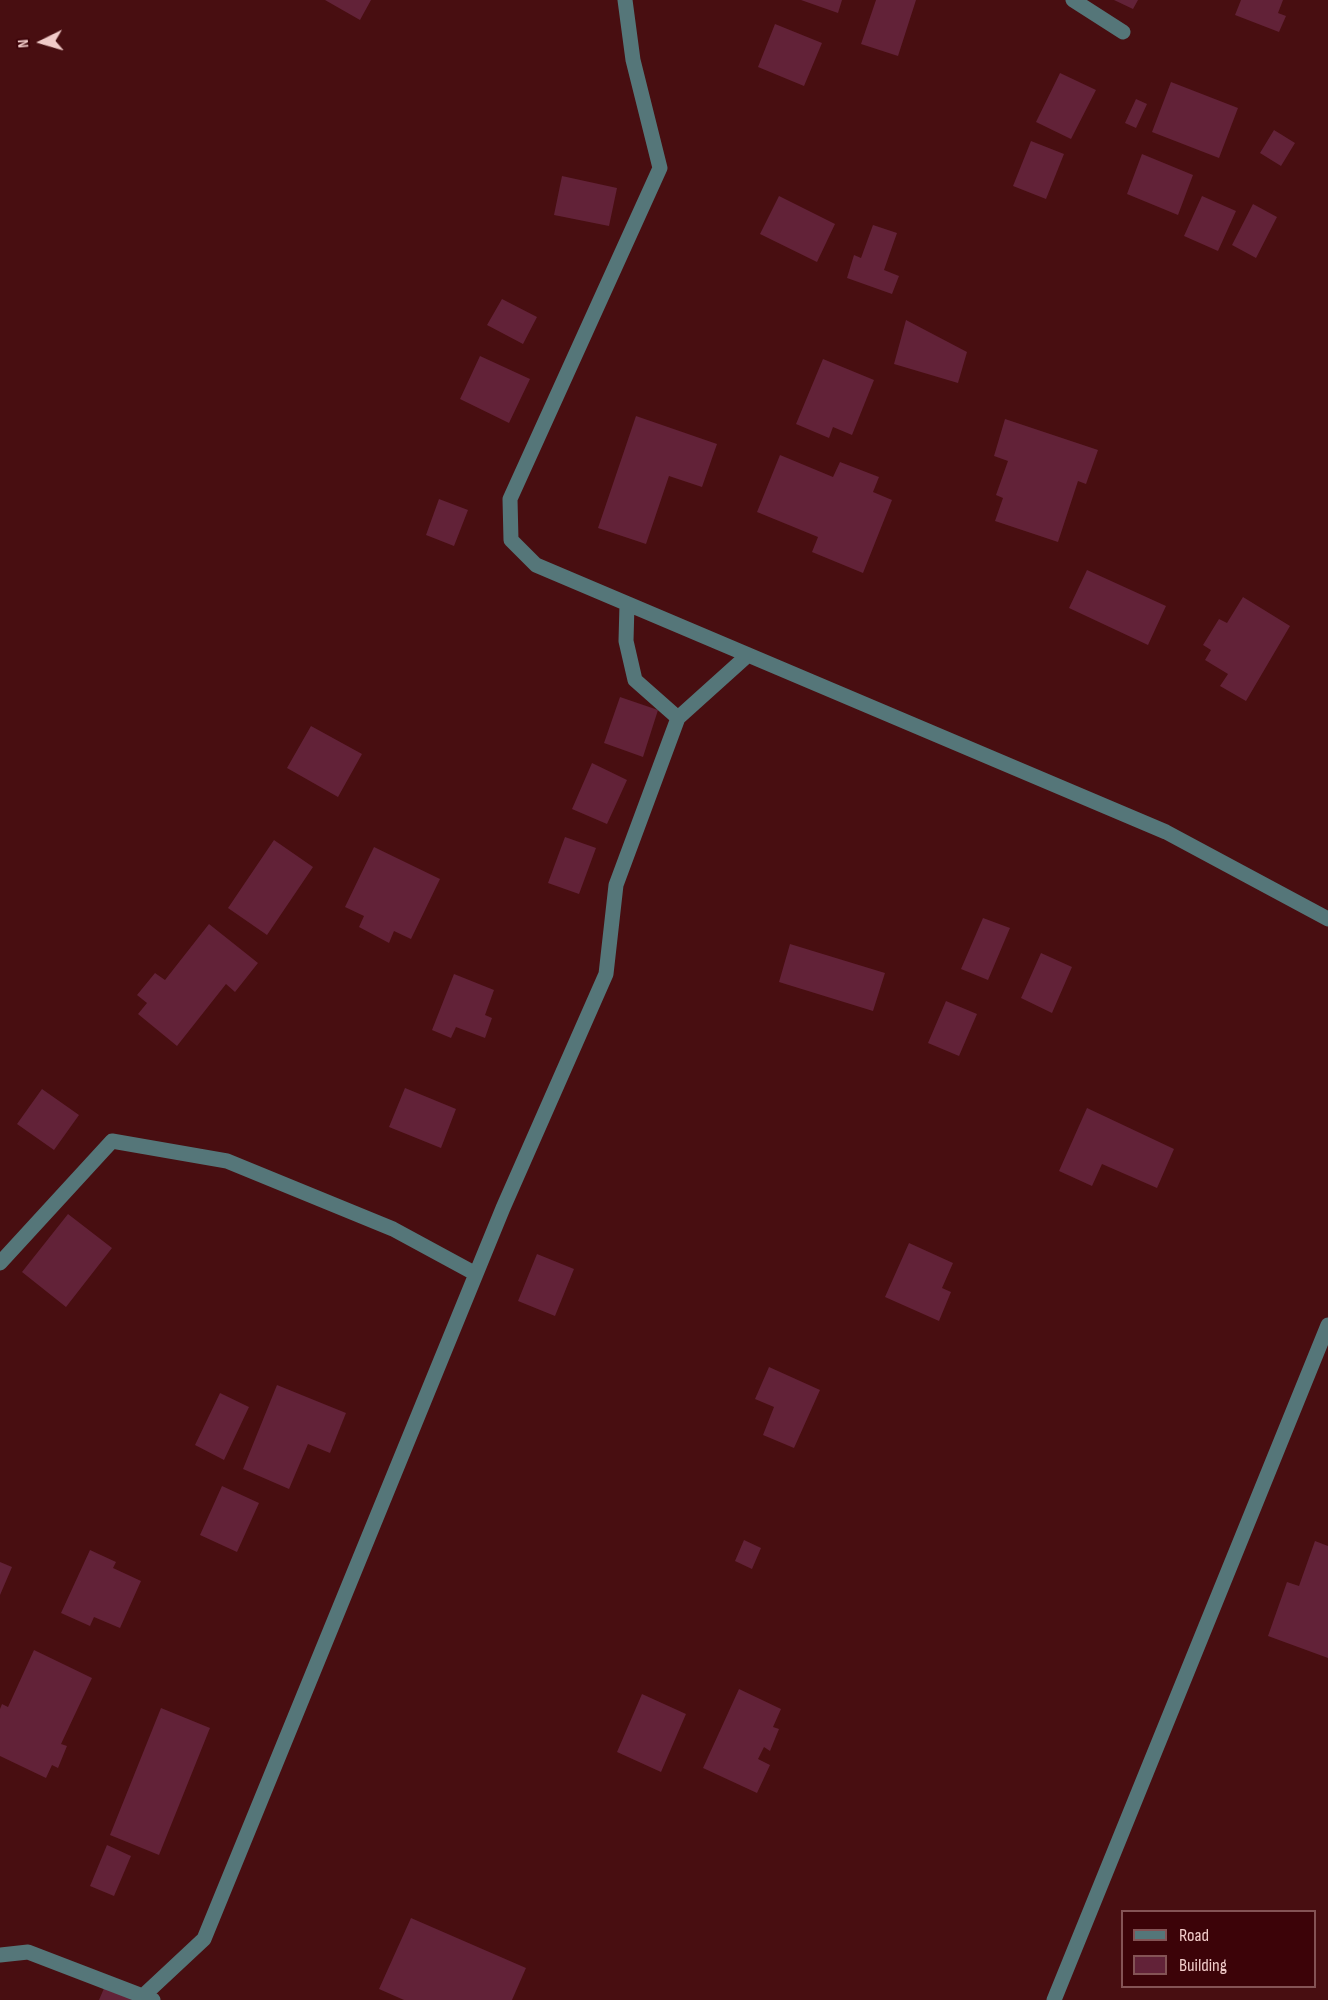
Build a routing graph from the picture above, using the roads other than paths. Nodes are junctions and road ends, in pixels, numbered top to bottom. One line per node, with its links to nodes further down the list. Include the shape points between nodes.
1 (625, 0): 4 (street, via 633,60 660,168 510,499 511,540 536,565)
2 (1073, 0): 3 (street)
3 (1123, 33)
4 (627, 604): 5 (street); 6 (street, via 626,641 635,680)
5 (748, 655): 6 (street); 7 (street, via 1166,832)
6 (678, 718): 9 (street, via 616,885 606,974)
7 (1328, 919)
8 (0, 1263): 9 (street, via 112,1141 227,1161 393,1229)
9 (476, 1274): 12 (street, via 204,1939)
10 (1328, 1325): 13 (street)
11 (0, 1954): 12 (street, via 28,1952)
12 (148, 1998)
13 (1054, 2000)

